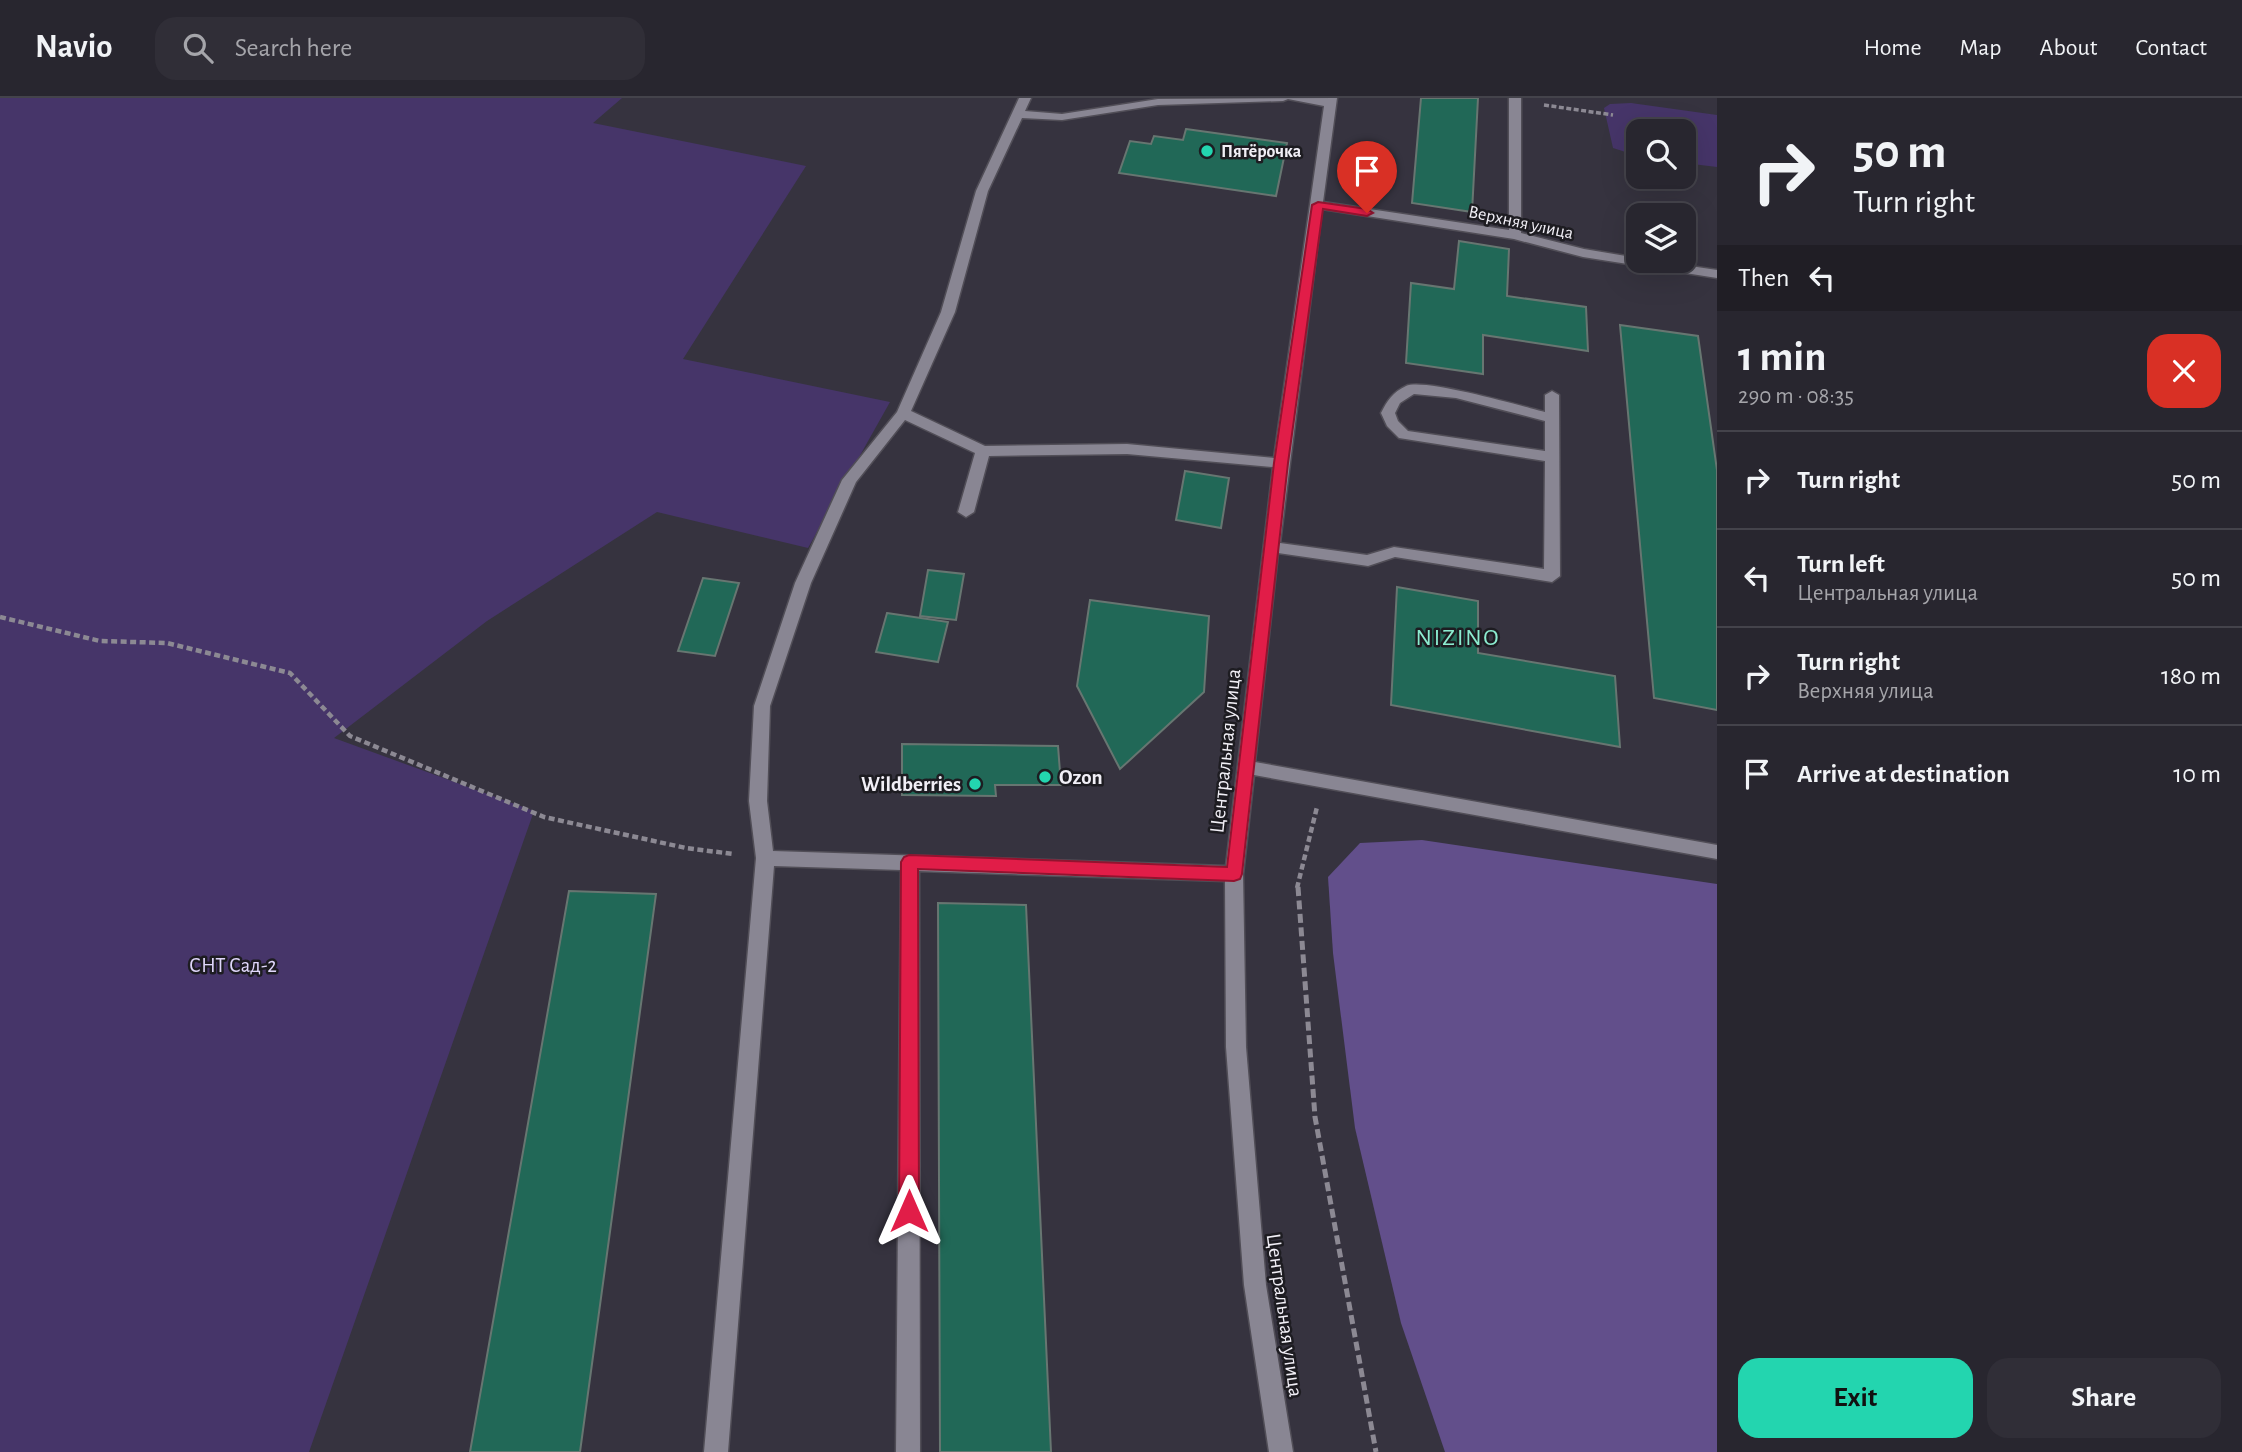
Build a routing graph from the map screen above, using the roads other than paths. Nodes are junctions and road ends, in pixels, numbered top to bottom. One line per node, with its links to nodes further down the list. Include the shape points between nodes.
1 (1024, 98): 6 (street)
2 (1283, 98): 6 (street, via 1158,102 1062,117)
3 (1293, 98): 5 (street)
4 (1515, 99): 8 (street)
5 (1330, 100): 7 (street, Центральная улица)
6 (1018, 114): 11 (street, via 982,191 948,312)
7 (1318, 205): 8 (street, Верхняя улица); 15 (street, Центральная улица)
8 (1515, 235): 9 (street, Верхняя улица, via 1583,253)
9 (1717, 274)
10 (1552, 395): 12 (street)
11 (903, 412): 13 (street); 20 (street, via 849,480 803,583 762,706 758,801)
12 (1552, 418): 14 (street); 14 (street, via 1456,394 1411,389 1394,400 1388,413 1404,435)
13 (983, 451): 15 (street, via 1127,449); 16 (street)
14 (1552, 457): 17 (street, via 1552,576 1394,552 1368,561)
15 (1281, 463): 17 (street, Центральная улица)
16 (966, 512)
17 (1271, 547): 18 (street, Центральная улица)
18 (1245, 767): 19 (street); 22 (street, Центральная улица)
19 (1717, 852)
20 (765, 858): 21 (street); 23 (street)
21 (909, 862): 22 (street); 24 (street)
22 (1234, 874): 25 (street, Центральная улица, via 1236,1047 1255,1285)
23 (716, 1452)
24 (908, 1452)
25 (1281, 1452)

